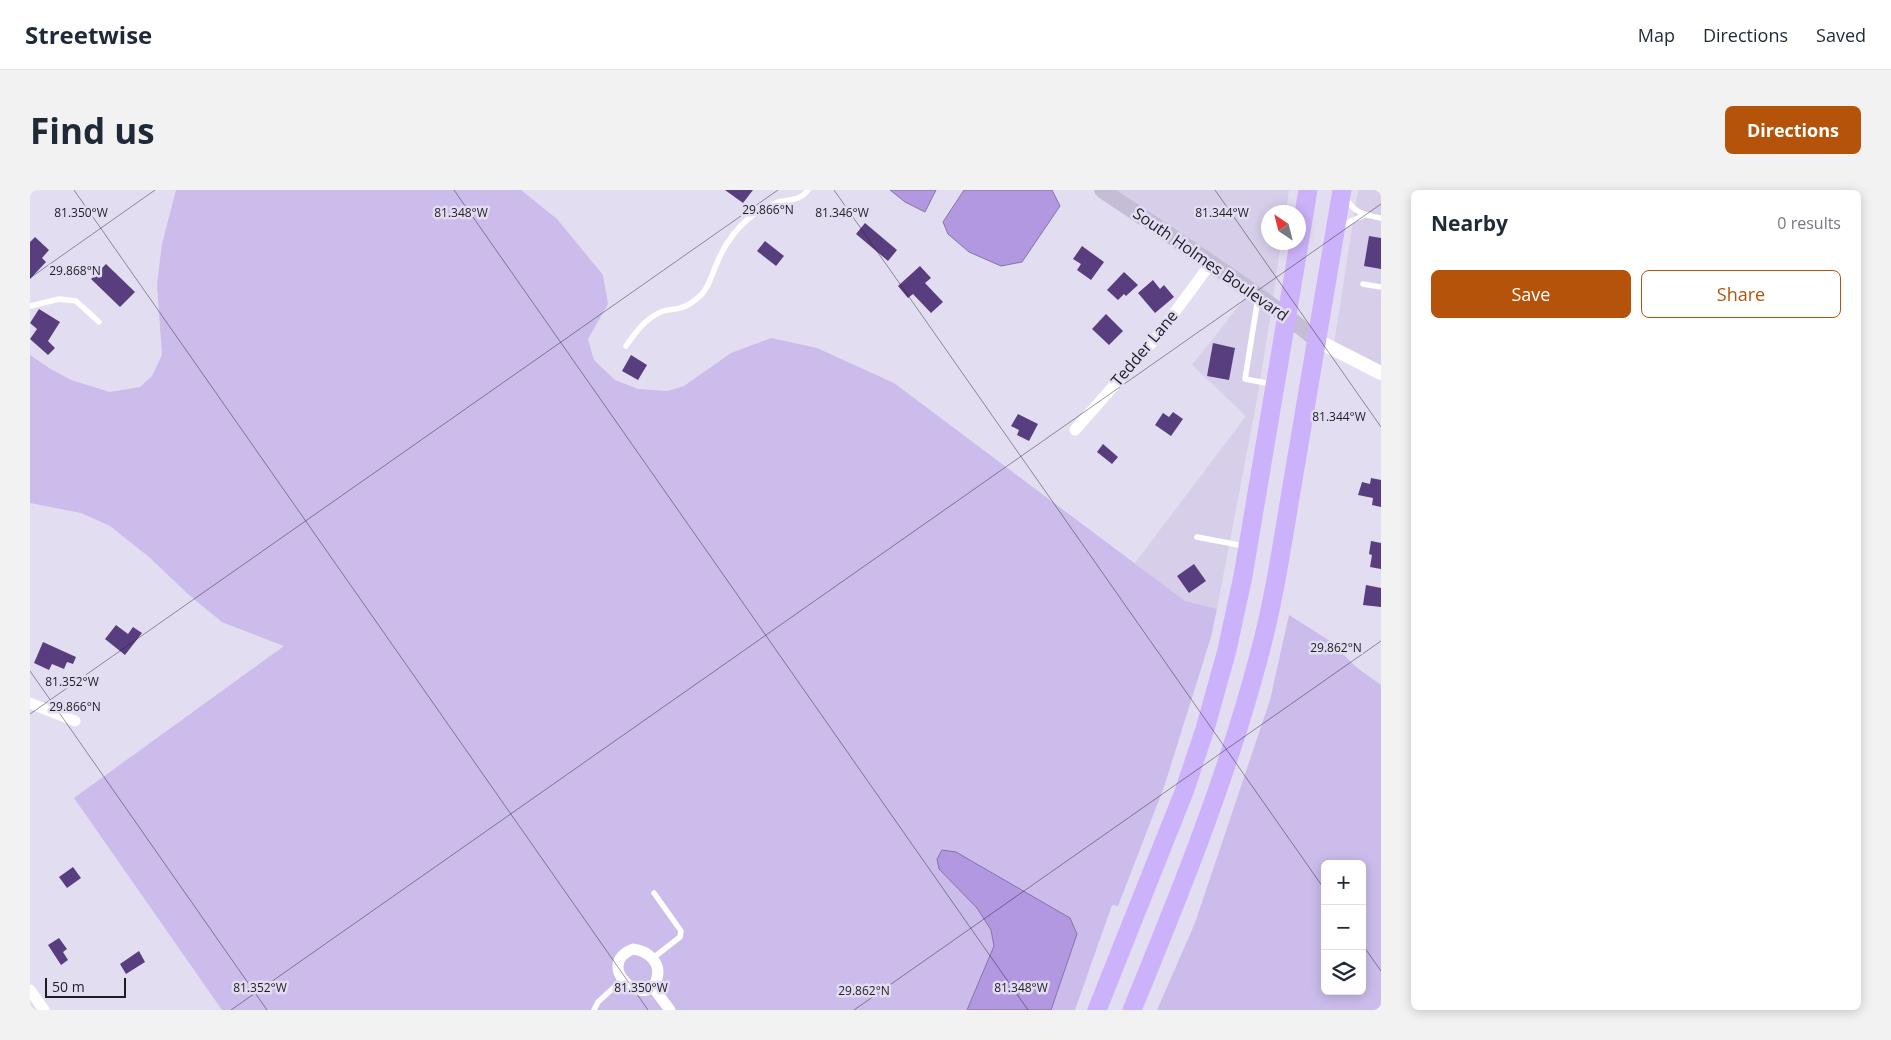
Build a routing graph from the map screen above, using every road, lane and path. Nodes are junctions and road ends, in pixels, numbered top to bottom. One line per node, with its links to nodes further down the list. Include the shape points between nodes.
1 (808, 190): 16 (lane, via 801,198 773,204 754,214 731,235 707,289 689,305 655,316 635,333)
2 (1102, 190): 8 (main road, South Holmes Boulevard)
3 (1308, 190): 13 (highway)
4 (1342, 190): 5 (lane, via 1355,210); 7 (highway)
5 (1366, 215): 6 (lane); 7 (lane)
6 (1381, 218)
7 (1335, 233): 15 (highway)
8 (1211, 263): 11 (main road, South Holmes Boulevard); 19 (street, Tedder Lane, via 1155,339)
9 (1363, 284): 10 (lane)
10 (1381, 287)
11 (1259, 296): 13 (main road, South Holmes Boulevard); 18 (lane, via 1245,379)
12 (30, 306): 14 (lane, via 59,299 76,301)
13 (1287, 316): 15 (main road, South Holmes Boulevard); 18 (highway)
14 (99, 322)
15 (1318, 341): 17 (street); 33 (highway, via 1276,575 1240,726 1190,869)
16 (626, 346)
17 (1381, 373)
18 (1276, 385): 21 (highway)
19 (1076, 430)
20 (1197, 536): 21 (lane)
21 (1248, 547): 32 (highway, via 1227,650 1205,729 1184,792)
22 (30, 703): 23 (street)
23 (75, 721)
24 (654, 893): 25 (lane, via 681,931 680,937)
25 (653, 958): 26 (street, via 643,950 633,949 625,953 619,960); 27 (street, via 658,975)
26 (622, 980): 27 (street, via 629,988 638,991); 30 (lane, via 598,1002)
27 (652, 986): 31 (street)
28 (30, 990): 29 (street)
29 (44, 1010)
30 (594, 1010)
31 (670, 1010)
32 (1097, 1010)
33 (1132, 1010)

